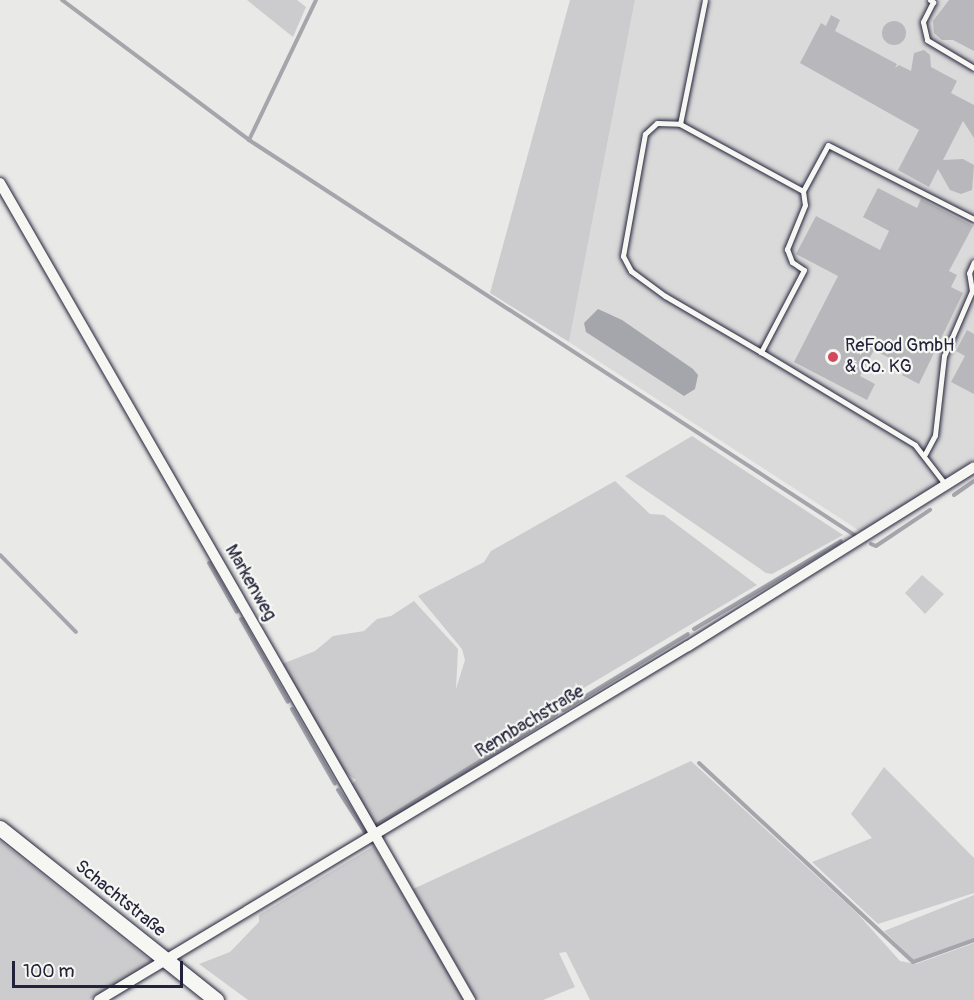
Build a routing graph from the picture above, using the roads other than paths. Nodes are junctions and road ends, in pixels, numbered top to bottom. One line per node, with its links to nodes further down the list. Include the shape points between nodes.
1 (705, 0): 4 (lane)
2 (930, 0): 3 (lane, via 933,2 923,22 927,40)
3 (974, 68)
4 (680, 124): 6 (lane); 9 (lane, via 657,123 645,134 623,256 631,271 665,296)
5 (0, 183): 14 (street, Markenweg)
6 (803, 191): 7 (lane, via 828,145); 9 (lane, via 805,205 786,249 792,262 804,270)
7 (974, 219)
8 (974, 262): 10 (lane, via 969,273 972,291 944,356 936,427)
9 (761, 352): 10 (lane)
10 (924, 454): 12 (lane)
11 (974, 467): 12 (street, Rennbachstraße)
12 (946, 486): 14 (street, Rennbachstraße)
13 (0, 828): 15 (street, Schachtstraße)
14 (375, 836): 15 (street, Rennbachstraße); 18 (street, Markenweg)
15 (166, 960): 16 (street, Rennbachstraße); 17 (street, Schachtstraße)
16 (99, 1000)
17 (216, 1000)
18 (470, 1000)

